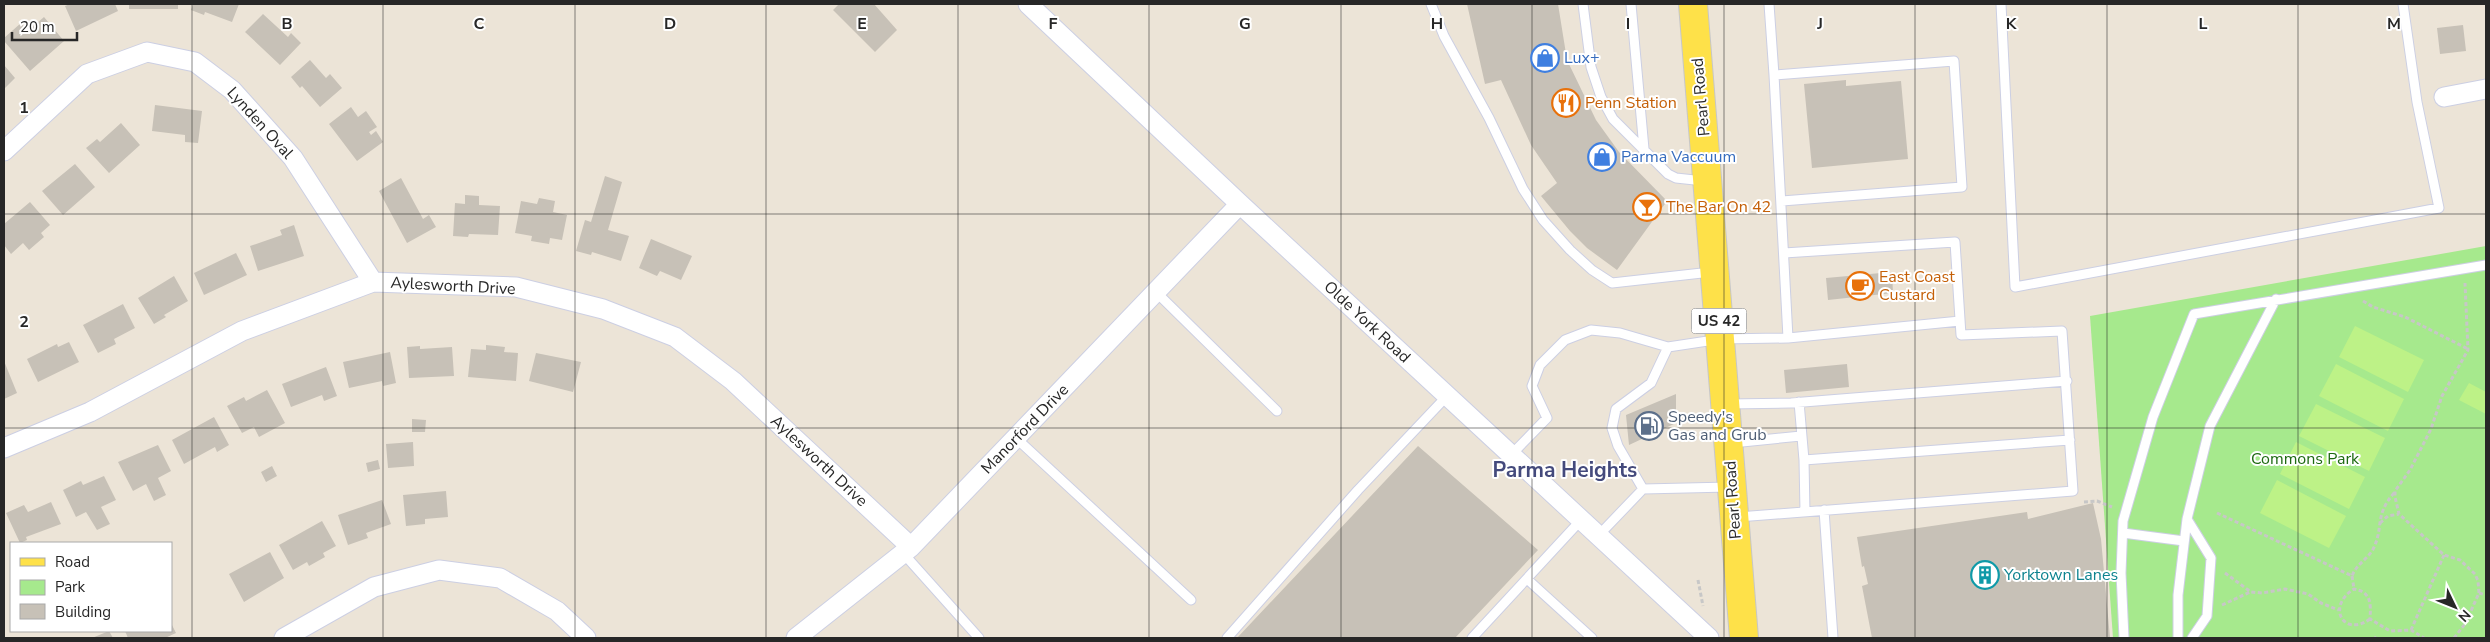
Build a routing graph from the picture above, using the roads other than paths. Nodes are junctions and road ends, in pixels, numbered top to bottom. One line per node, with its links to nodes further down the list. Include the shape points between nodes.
1 (1028, 4): 16 (street, Olde York Road)
2 (1431, 4): 19 (lane, via 1444,36 1523,189 1543,220 1570,250 1612,283)
3 (1584, 4): 12 (lane, via 1594,83 1613,119)
4 (1631, 4): 12 (lane)
5 (1693, 4): 14 (main road, Pearl Road / US 42)
6 (1769, 4): 9 (lane)
7 (2001, 4): 8 (lane, via 2015,287 2439,208 2417,102)
8 (2403, 4)
9 (1774, 75): 15 (lane); 15 (lane, via 1954,61 1962,187)
10 (2486, 89): 11 (street)
11 (2444, 96)
12 (1644, 149): 14 (lane, via 1676,178)
13 (4, 151): 20 (street, Lynden Oval, via 87,74 147,52 195,62 232,90 293,158)
14 (1709, 181): 19 (main road, Pearl Road / US 42)
15 (1782, 200): 17 (lane)
16 (1240, 204): 21 (street, Manorford Drive); 28 (street, Olde York Road)
17 (1784, 253): 23 (lane, via 1955,242); 24 (lane)
18 (2486, 265): 22 (lane)
19 (1716, 272): 25 (main road, Pearl Road / US 42)
20 (373, 282): 36 (street, Aylesworth Drive, via 242,331 90,412); 49 (street, Aylesworth Drive, via 516,287 603,309 675,337 733,381)
21 (1156, 292): 31 (lane); 33 (street, Manorford Drive)
22 (2276, 299): 44 (lane, via 2210,426); 46 (lane, via 2194,314 2152,417)
23 (1960, 321): 24 (lane); 27 (lane, via 1962,335 2062,331)
24 (1788, 338): 25 (lane)
25 (1721, 339): 26 (lane); 30 (main road, Pearl Road / US 42)
26 (1668, 347): 37 (lane, via 1620,333 1591,330 1566,340 1540,365 1532,386 1546,418); 40 (lane, via 1651,383 1616,409 1612,428 1618,446)
27 (2067, 381): 29 (lane); 34 (lane)
28 (1447, 396): 37 (street, Olde York Road); 56 (lane, via 1358,490)
29 (1799, 402): 30 (lane); 32 (lane)
30 (1726, 404): 35 (main road, Pearl Road / US 42)
31 (1277, 411)
32 (1801, 436): 35 (lane); 38 (lane)
33 (1016, 438): 49 (street, Manorford Drive); 51 (lane)
34 (2070, 440): 38 (lane); 41 (lane, via 2073,491)
35 (1729, 443): 39 (main road, Pearl Road / US 42)
36 (4, 448)
37 (1511, 455): 45 (street, Olde York Road)
38 (1804, 460): 42 (lane)
39 (1732, 487): 40 (lane); 43 (main road, Pearl Road / US 42)
40 (1643, 490): 47 (lane)
41 (1824, 510): 42 (lane); 61 (lane)
42 (1805, 512): 43 (lane)
43 (1734, 517): 60 (main road, Pearl Road / US 42)
44 (2187, 519): 48 (lane); 64 (lane, via 2211,558 2207,616)
45 (1581, 520): 47 (street, Olde York Road); 50 (lane)
46 (2123, 533): 48 (lane); 62 (lane)
47 (1598, 536): 59 (street, Olde York Road)
48 (2184, 541): 63 (lane, via 2178,595)
49 (907, 550): 54 (street, Manorford Drive); 55 (lane)
50 (1526, 579): 57 (lane); 58 (lane)
51 (1191, 600)
52 (284, 638): 53 (street, via 374,587 439,570 500,578 557,611)
53 (586, 638)
54 (796, 638)
55 (979, 638)
56 (1227, 638)
57 (1472, 638)
58 (1592, 638)
59 (1709, 638)
60 (1740, 638)
61 (1833, 638)
62 (2124, 638)
63 (2178, 638)
64 (2192, 638)

